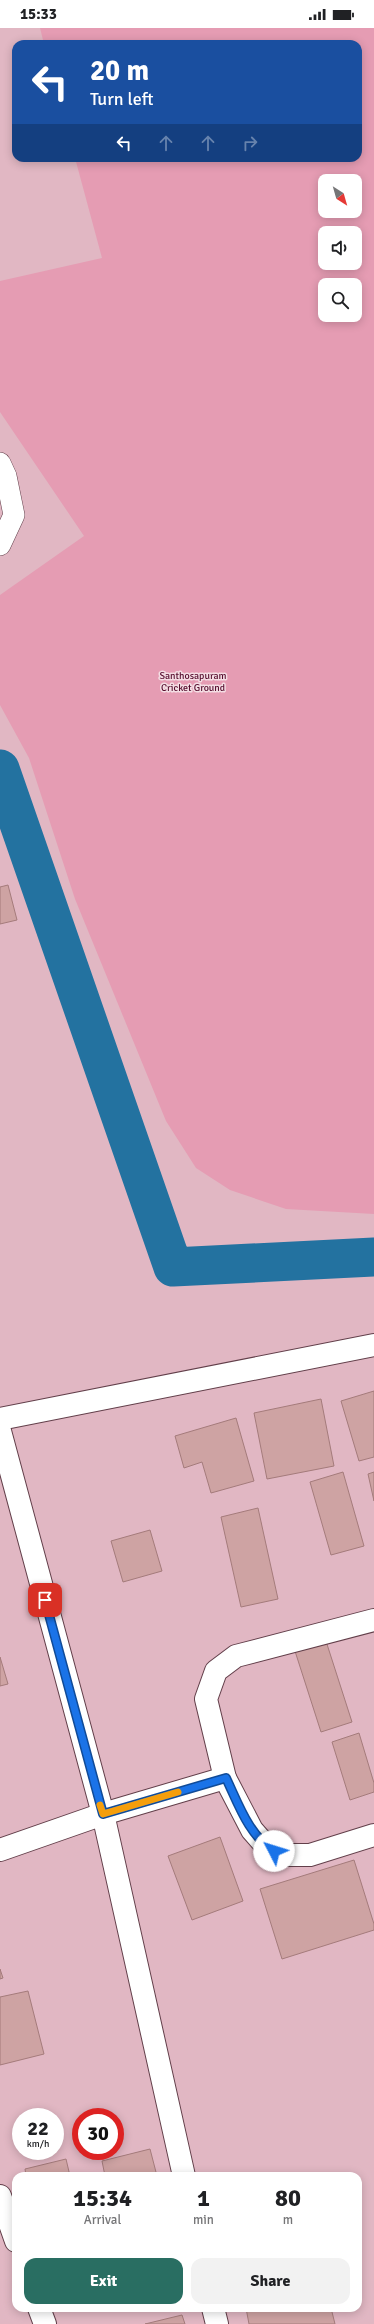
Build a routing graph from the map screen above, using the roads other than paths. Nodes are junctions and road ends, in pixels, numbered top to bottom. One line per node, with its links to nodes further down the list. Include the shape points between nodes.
1 (0, 463): 2 (lane, via 6,476 14,515)
2 (0, 545)
3 (374, 1345): 4 (street)
4 (0, 1419)
5 (0, 1431): 8 (street)
6 (374, 1620): 7 (street, via 236,1656 216,1671 206,1699)
7 (226, 1778): 8 (street); 9 (street, via 252,1830 266,1846 282,1855 310,1855)
8 (103, 1814): 10 (street); 11 (street)
9 (374, 1835)
10 (0, 1850)
11 (183, 2172)
12 (0, 2196): 13 (street)
13 (12, 2230)
14 (40, 2312): 16 (street)
15 (214, 2312): 17 (street)
16 (45, 2324)
17 (217, 2324)

